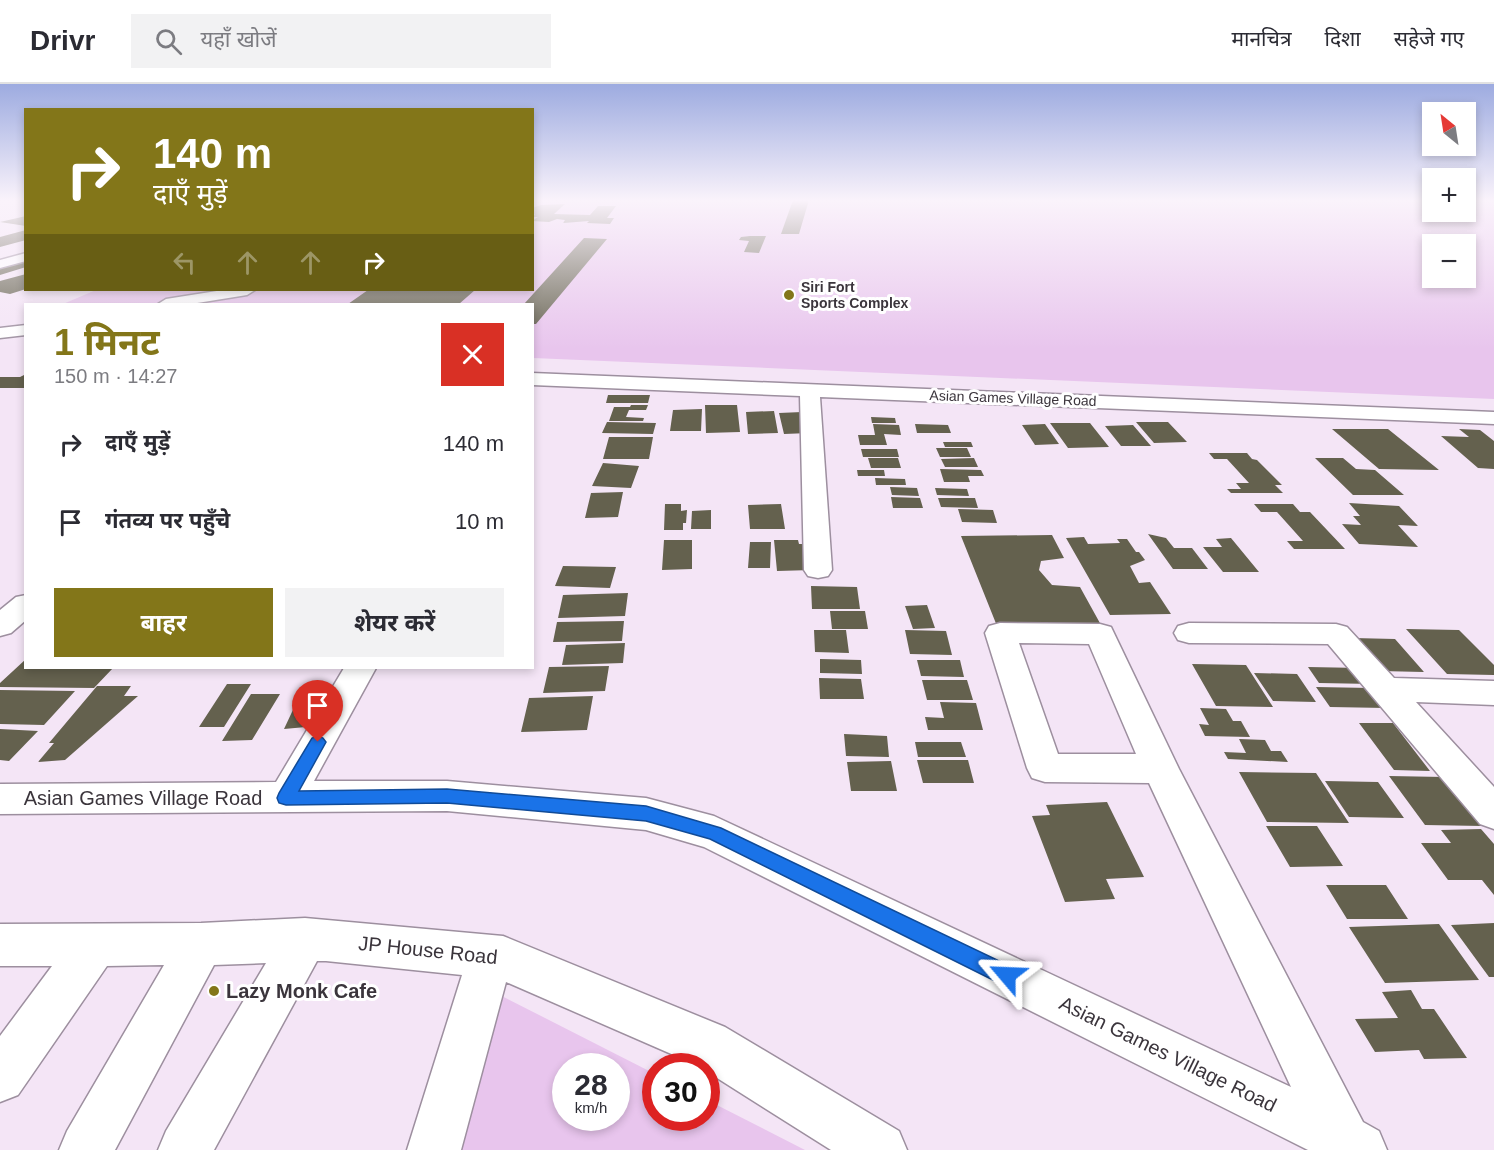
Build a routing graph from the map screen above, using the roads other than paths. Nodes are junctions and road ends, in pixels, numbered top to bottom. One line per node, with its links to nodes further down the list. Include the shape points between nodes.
1 (24, 258): 2 (street)
2 (0, 264)
3 (241, 291): 4 (street)
4 (172, 303)
5 (24, 330): 6 (street)
6 (0, 333)
7 (534, 379): 8 (street, Asian Games Village Road)
8 (810, 390): 9 (street, Asian Games Village Road); 10 (street)
9 (1494, 418)
10 (818, 570)
11 (24, 606): 12 (street)
12 (0, 626)
13 (1189, 633): 15 (street, via 1336,634)
14 (359, 669): 19 (street)
15 (1384, 688): 16 (street); 20 (street)
16 (1494, 693)
17 (1161, 769): 17 (street, via 1100,634 1000,633 1045,768); 27 (street)
18 (0, 798): 19 (street, Asian Games Village Road)
19 (286, 798): 27 (street, Asian Games Village Road, via 447,796 646,814 714,833)
20 (1494, 813)
21 (304, 939): 22 (street, JP House Road); 25 (street, JP House Road); 29 (street)
22 (201, 944): 24 (street, JP House Road); 28 (street)
23 (0, 945): 24 (street, JP House Road)
24 (95, 945): 26 (street)
25 (491, 956): 30 (street); 31 (street, JP House Road, via 708,1044)
26 (0, 1077)
27 (1352, 1146)
28 (86, 1150)
29 (185, 1150)
30 (434, 1150)
31 (880, 1150)

